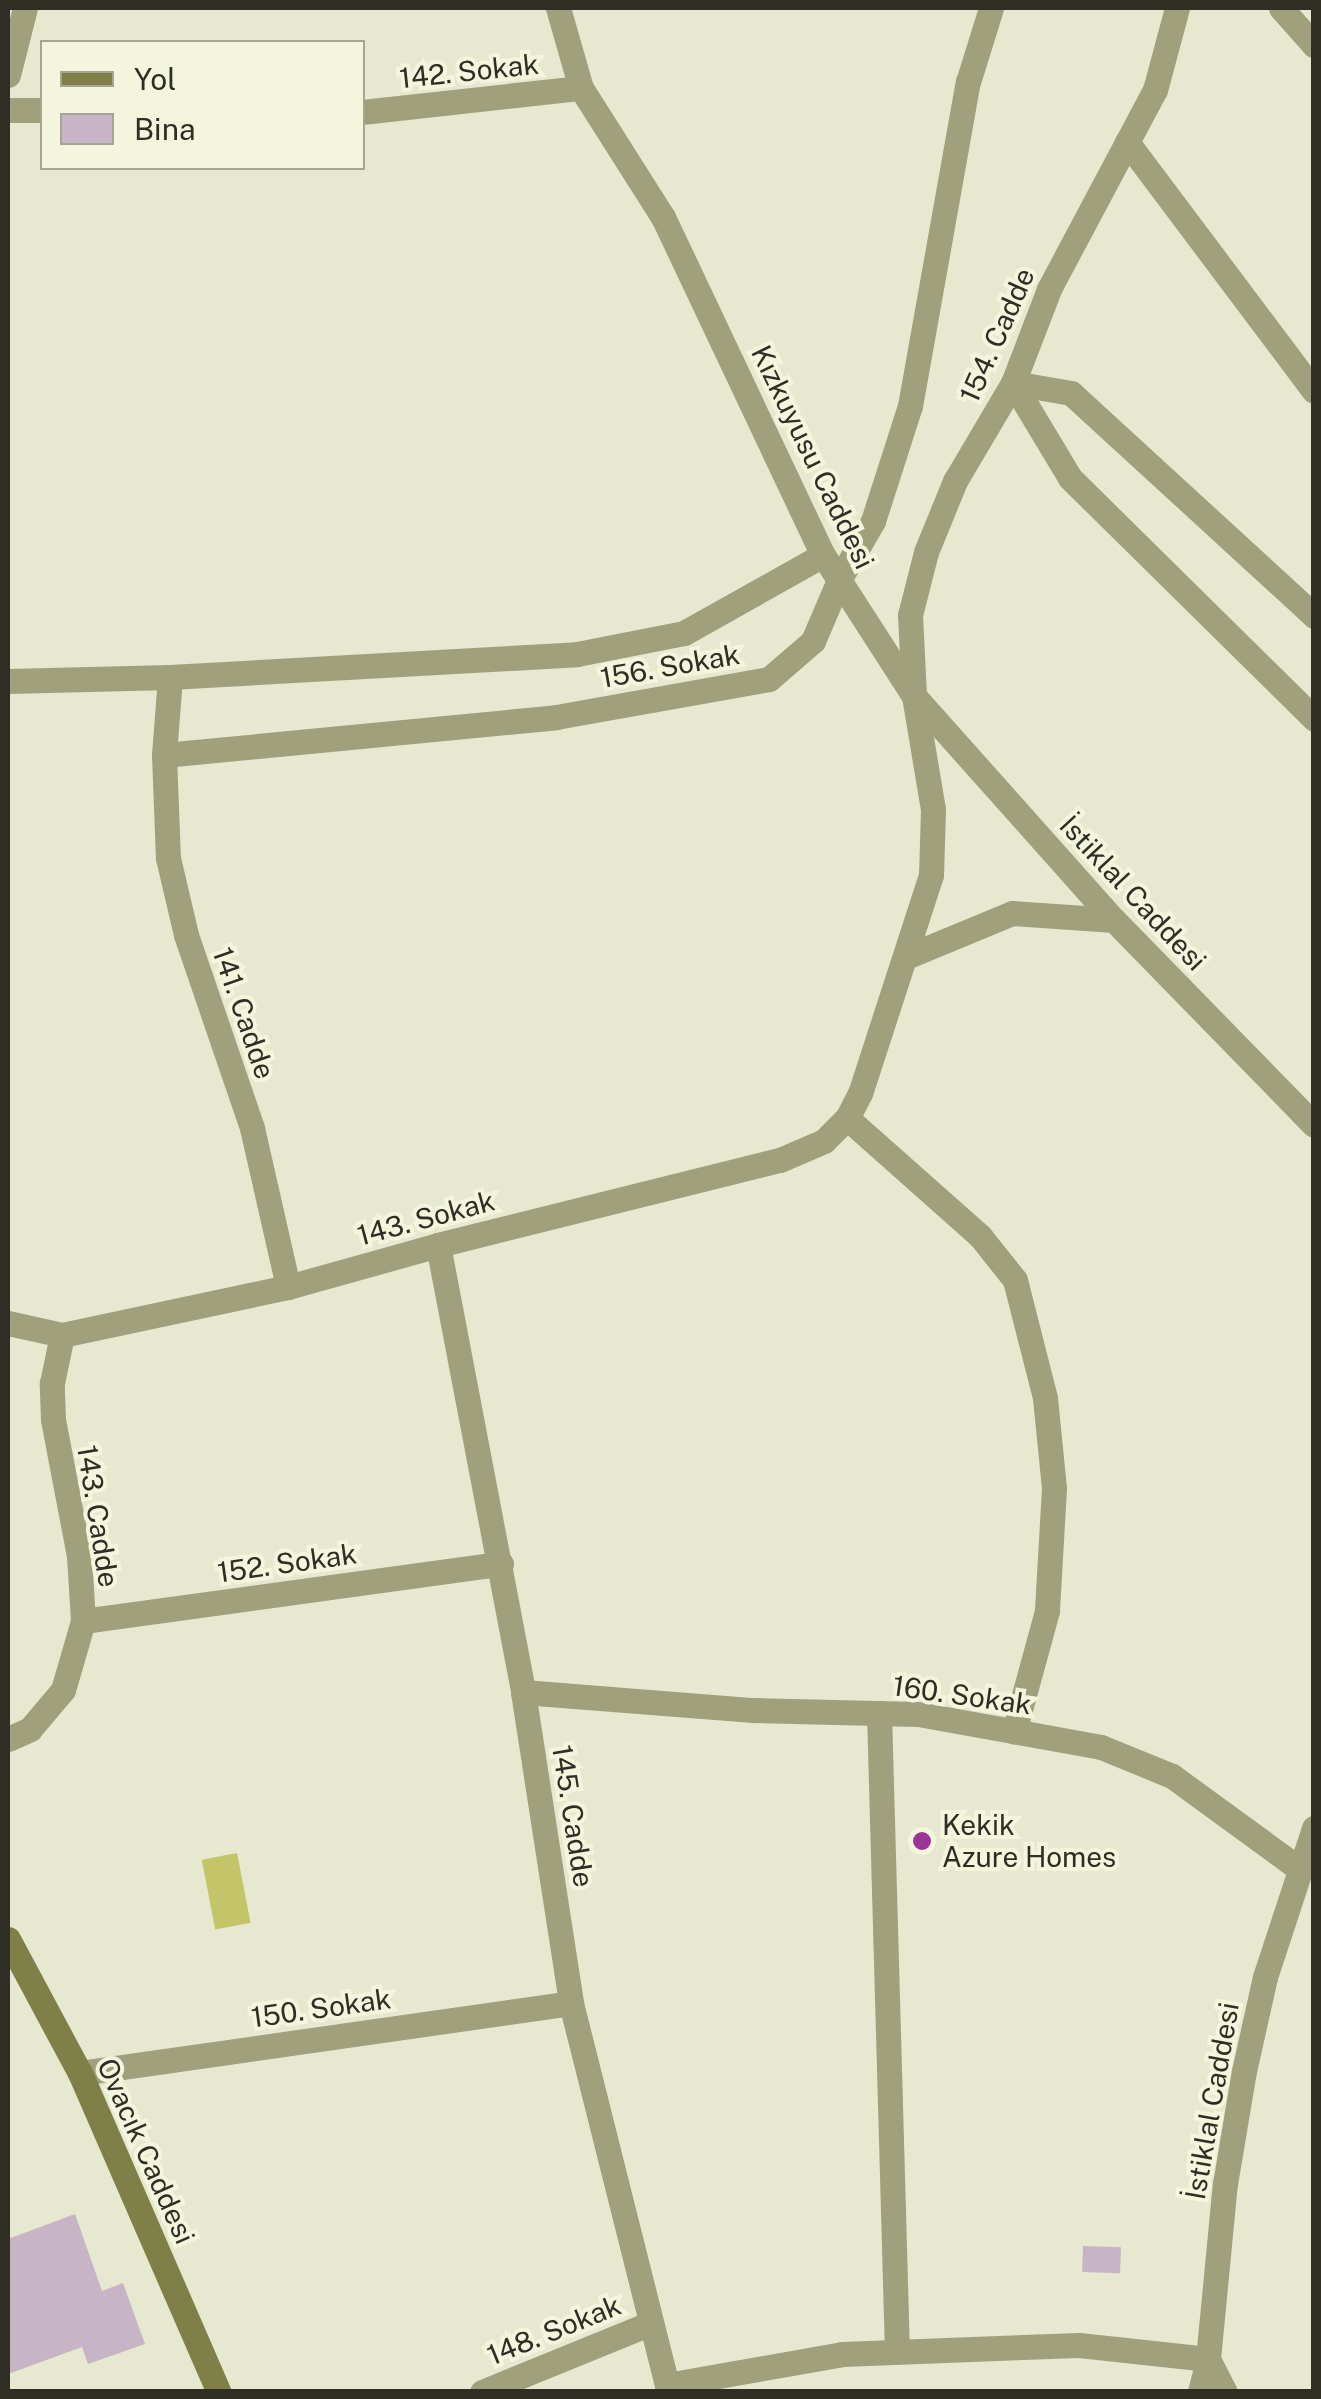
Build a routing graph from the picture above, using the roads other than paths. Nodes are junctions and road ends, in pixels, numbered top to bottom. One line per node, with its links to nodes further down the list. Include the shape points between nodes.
1 (25, 8): 7 (street)
2 (558, 8): 8 (street, Kızkuyusu Caddesi)
3 (992, 8): 16 (street, 156. Sokak, via 968,82 910,406 874,520)
4 (1177, 8): 12 (street, 154. Cadde, via 1156,90)
5 (1281, 8): 6 (street)
6 (1314, 46)
7 (8, 75)
8 (581, 88): 11 (street, 142. Sokak); 15 (street, Kızkuyusu Caddesi, via 663,217)
9 (8, 110): 10 (street)
10 (40, 110)
11 (365, 112)
12 (1127, 142): 13 (street, 154. Cadde, via 1049,289); 14 (street)
13 (1014, 383): 17 (street, via 1072,392); 20 (street, 154. Cadde, via 955,481 926,552 910,615); 21 (street, via 1070,478)
14 (1314, 391)
15 (823, 555): 16 (street, Kızkuyusu Caddesi); 18 (street, via 684,632 577,654)
16 (839, 580): 20 (street, Kızkuyusu Caddesi); 22 (street, 156. Sokak, via 813,641 770,679 556,718)
17 (1314, 616)
18 (170, 677): 19 (street); 22 (street, 141. Cadde)
19 (8, 681)
20 (914, 696): 23 (street, İstiklal Caddesi); 24 (street, Kızkuyusu Caddesi, via 933,810 931,875)
21 (1314, 719)
22 (164, 755): 28 (street, 141. Cadde, via 168,858 186,935 252,1128)
23 (1114, 920): 24 (street, via 1012,913); 26 (street, İstiklal Caddesi)
24 (906, 957): 25 (street, Kızkuyusu Caddesi)
25 (847, 1118): 27 (street, 143. Sokak, via 824,1141 780,1160); 35 (street, via 980,1236 1015,1280 1046,1398 1054,1488 1047,1611)
26 (1314, 1125)
27 (438, 1244): 28 (street, 143. Sokak); 31 (street, 145. Cadde)
28 (288, 1287): 30 (street, 143. Sokak)
29 (8, 1323): 30 (street, 143. Sokak)
30 (62, 1334): 32 (street, 143. Cadde, via 53,1420 79,1556)
31 (500, 1564): 32 (street, 152. Sokak); 33 (street, 145. Cadde)
32 (82, 1621): 36 (street, 143. Cadde, via 63,1690 30,1730)
33 (523, 1692): 34 (street, 160. Sokak); 40 (street, 145. Cadde)
34 (879, 1713): 35 (street, 160. Sokak); 43 (street)
35 (1014, 1732): 38 (street, 160. Sokak, via 1101,1747 1172,1776)
36 (8, 1739)
37 (1314, 1828): 38 (street, İstiklal Caddesi)
38 (1298, 1867): 44 (street, İstiklal Caddesi, via 1244,2071)
39 (8, 1939): 41 (main road, Ovacık Caddesi)
40 (571, 2003): 41 (street, 150. Sokak); 42 (street, 145. Cadde)
41 (80, 2074): 46 (main road, Ovacık Caddesi)
42 (649, 2324): 45 (street, 145. Cadde); 47 (street, 148. Sokak)
43 (897, 2352): 44 (street, via 1079,2345); 45 (street, via 842,2354)
44 (1208, 2359): 48 (street, İstiklal Caddesi); 49 (street)
45 (668, 2388)
46 (219, 2392)
47 (482, 2392)
48 (1200, 2392)
49 (1224, 2392)

